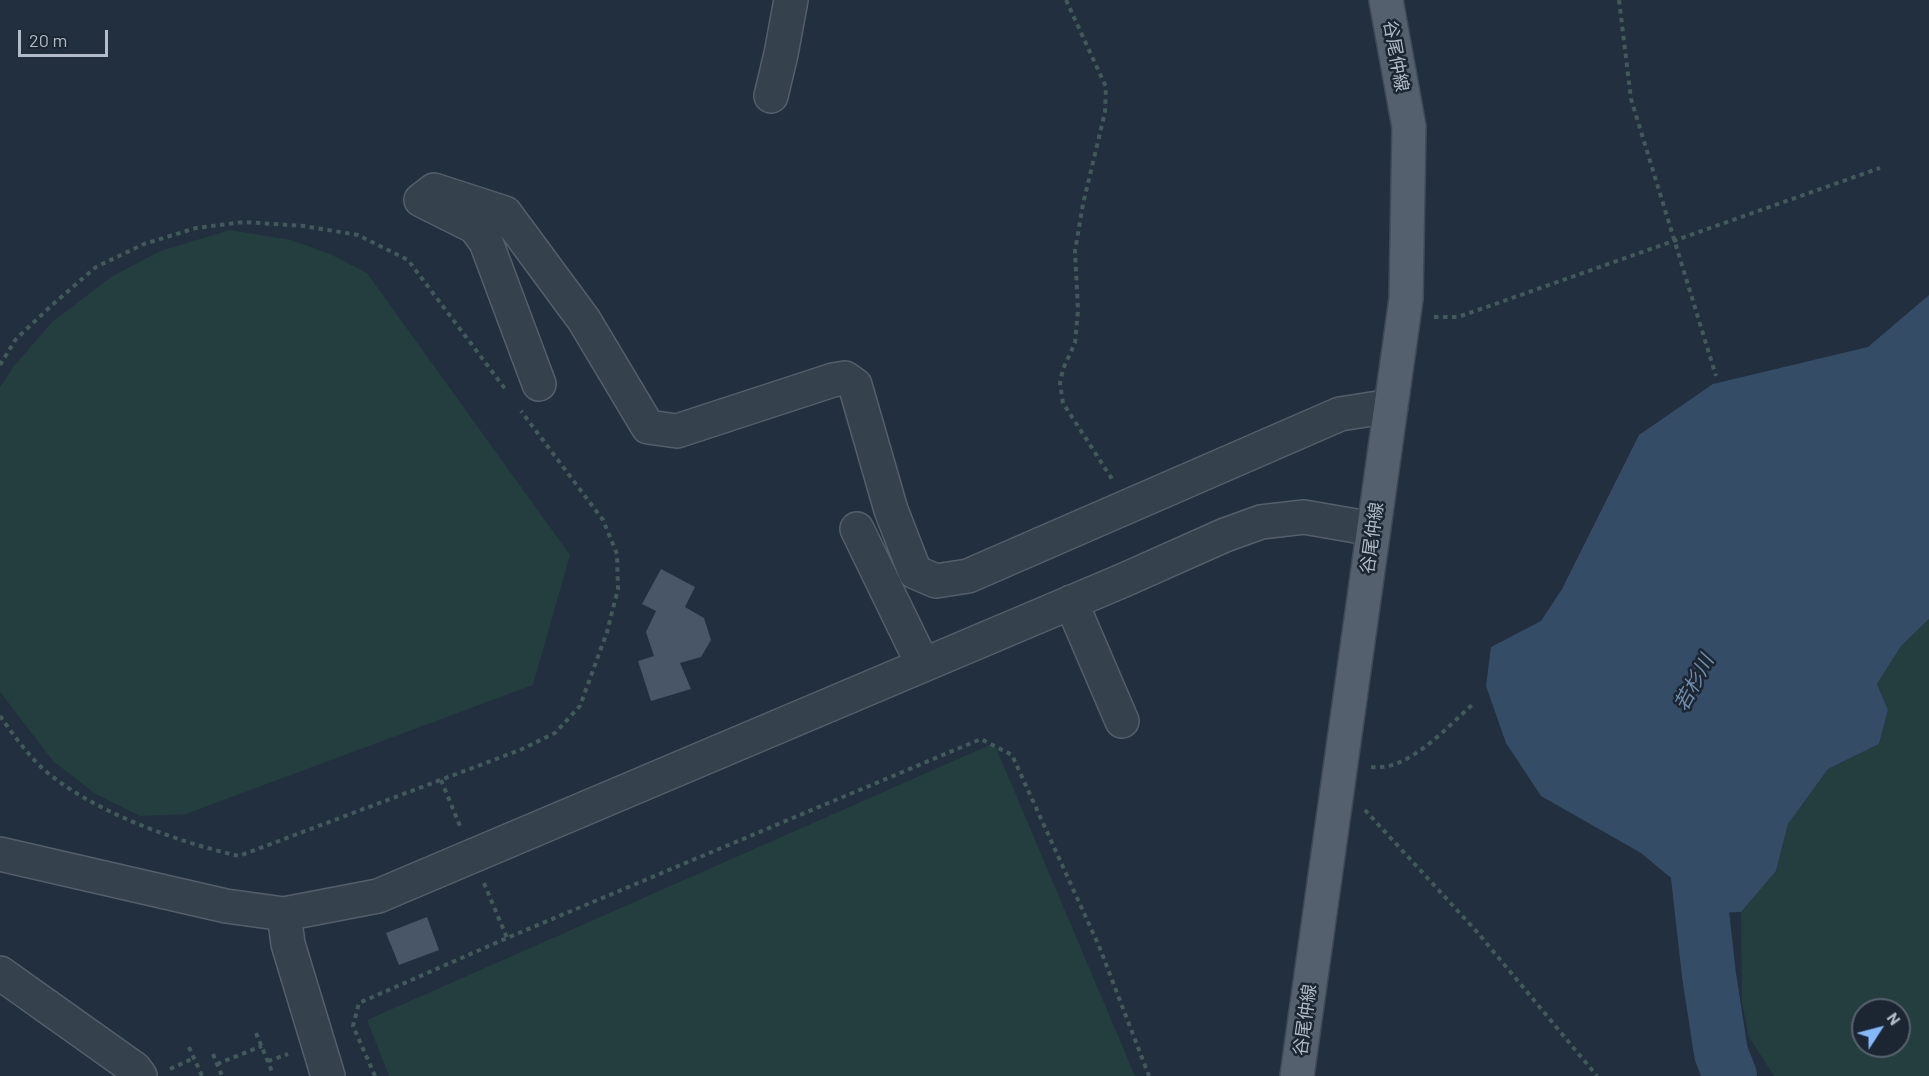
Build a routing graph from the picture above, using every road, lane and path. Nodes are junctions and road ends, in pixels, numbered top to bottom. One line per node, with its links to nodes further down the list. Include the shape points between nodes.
1 (791, 0): 5 (street)
2 (1066, 0): 15 (path, via 1106,87 1105,112 1075,251 1075,343 1060,383 1063,403)
3 (1386, 0): 8 (main road, 谷尾仲線, via 1408,127)
4 (1619, 0): 7 (path, via 1631,99)
5 (771, 96)
6 (1880, 168): 7 (path)
7 (1676, 241): 8 (path, via 1458,317); 12 (path)
8 (1404, 318): 14 (main road, 谷尾仲線)
9 (0, 353): 10 (path)
10 (8, 353): 11 (path); 13 (path, via 16,339 96,267 144,244 196,228 235,223 304,226 358,235 408,260)
11 (0, 365)
12 (1716, 376)
13 (524, 397): 15 (street, via 486,242 475,227 421,200 435,190 505,213 584,320 648,427 677,431 833,380 845,378 855,385 891,510 915,572 936,581 968,576); 21 (path, via 603,519 617,554 618,589 590,682 580,706 555,733 520,750 239,856 124,818 82,796 40,765)
14 (1391, 406): 15 (street, via 1340,414); 17 (main road, 谷尾仲線)
15 (1129, 506)
16 (857, 529): 19 (street)
17 (1373, 529): 18 (street, via 1304,517 1261,522); 23 (main road, 谷尾仲線)
18 (1071, 602): 19 (street); 22 (street)
19 (923, 665): 26 (street, via 378,896)
20 (1473, 704): 23 (path, via 1404,761 1382,768)
21 (0, 716)
22 (1122, 721)
23 (1341, 763): 24 (main road, 谷尾仲線)
24 (1335, 801): 43 (main road, 谷尾仲線); 44 (path, via 1370,813 1478,933)
25 (0, 854): 26 (street, via 226,906)
26 (284, 914): 40 (street, via 288,944)
27 (0, 973): 36 (street, via 135,1069)
28 (256, 1034): 29 (path)
29 (262, 1046): 34 (path); 35 (path)
30 (189, 1047): 33 (path)
31 (295, 1052): 34 (path)
32 (213, 1054): 35 (path)
33 (194, 1058): 36 (path); 38 (path)
34 (268, 1061): 37 (path)
35 (217, 1064): 39 (path)
36 (153, 1073)
37 (273, 1074)
38 (202, 1076)
39 (222, 1076)
40 (328, 1076)
41 (375, 1076): 42 (path, via 353,1026 359,1003 981,739 1012,755 1099,946)
42 (1149, 1076)
43 (1297, 1076)
44 (1597, 1076)

